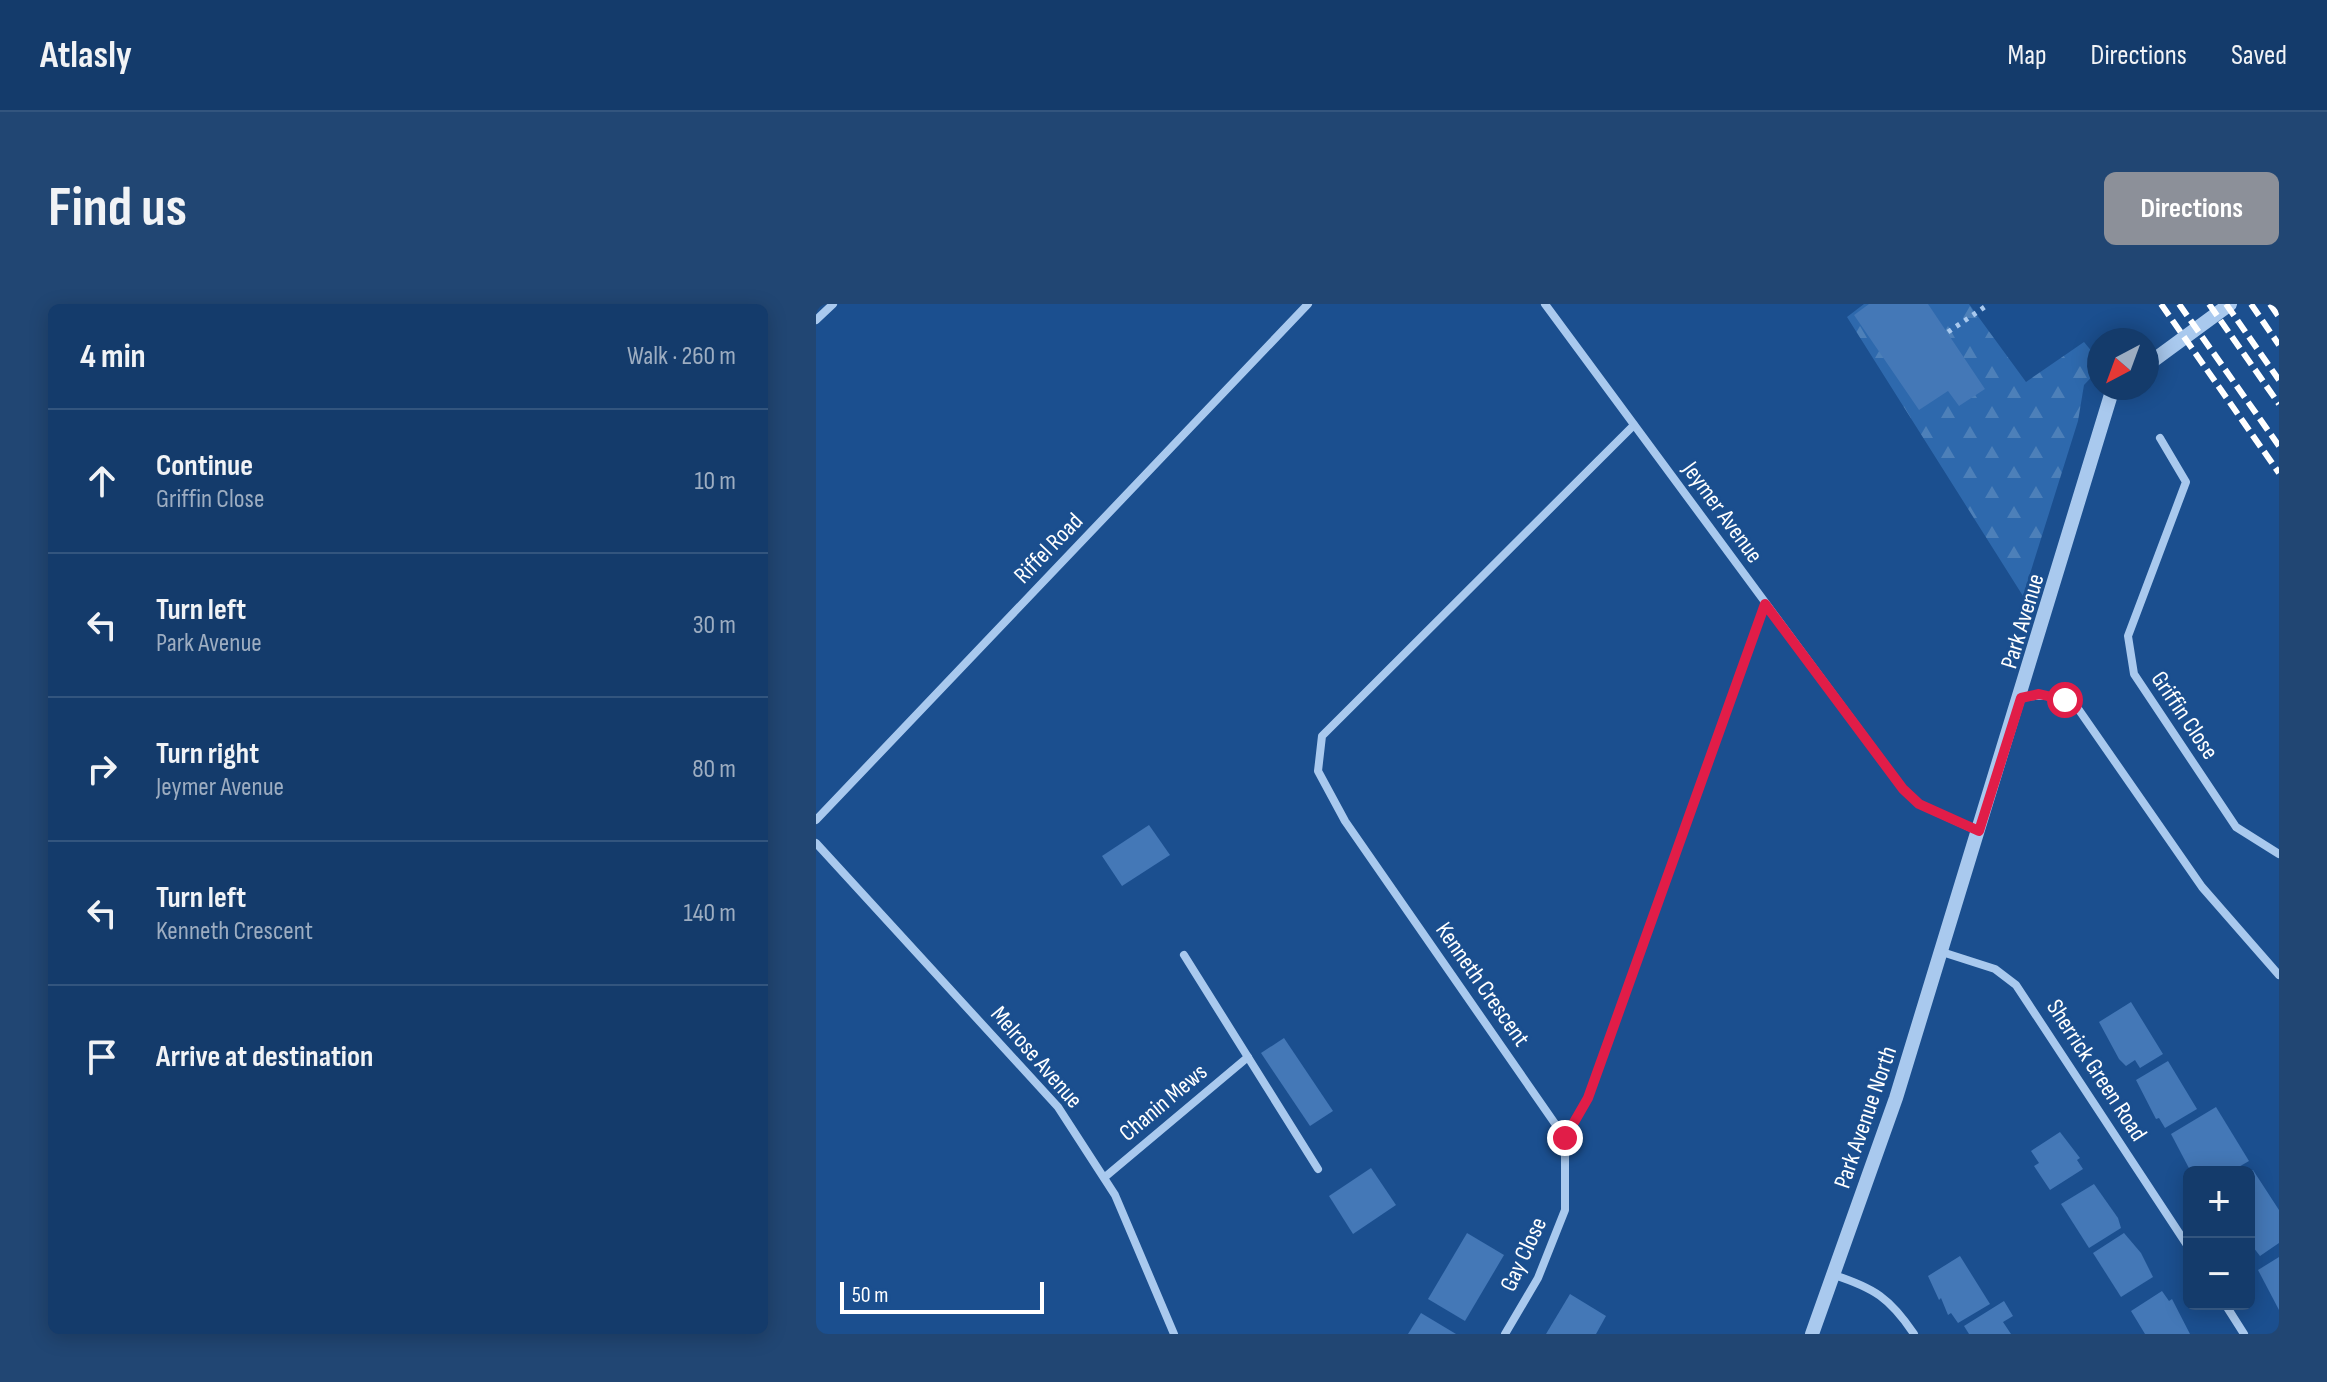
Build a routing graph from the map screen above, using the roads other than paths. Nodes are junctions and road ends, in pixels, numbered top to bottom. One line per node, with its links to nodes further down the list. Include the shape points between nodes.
1 (833, 304): 5 (street)
2 (1308, 304): 12 (street, Riffel Road)
3 (1545, 304): 8 (street, Jeymer Avenue)
4 (2230, 304): 6 (street)
5 (816, 320)
6 (2159, 356)
7 (2109, 400): 11 (street, Park Avenue)
8 (1634, 425): 10 (street, Jeymer Avenue); 23 (street, Kenneth Crescent, via 1322,736 1318,771 1345,821)
9 (2160, 438): 15 (street, Griffin Close, via 2186,482 2128,636 2128,655 2134,674 2236,827)
10 (1765, 604): 13 (street, Jeymer Avenue, via 1903,789 1919,804); 23 (street, via 1588,1098)
11 (2021, 698): 13 (street, Park Avenue); 20 (street, via 2048,696 2079,710 2202,887)
12 (816, 820)
13 (1979, 831): 16 (street, Park Avenue)
14 (816, 843): 25 (street, Melrose Avenue, via 1058,1107)
15 (2279, 854)
16 (1954, 912): 17 (street, Park Avenue North)
17 (1942, 952): 26 (street, Sherrick Green Road, via 1995,969 2016,985); 27 (street, Park Avenue North)
18 (1184, 955): 22 (street)
19 (2279, 960): 20 (street)
20 (2272, 967): 21 (street)
21 (2279, 975)
22 (1248, 1057): 24 (street); 25 (street, Chanin Mews)
23 (1565, 1138): 30 (street, Gay Close, via 1565,1210 1538,1278)
24 (1318, 1169)
25 (1105, 1177): 29 (street, Melrose Avenue)
26 (2183, 1239)
27 (1834, 1275): 31 (street, Park Avenue North); 32 (street, via 1869,1285 1902,1315)
28 (2229, 1310): 33 (street)
29 (1174, 1334)
30 (1505, 1334)
31 (1812, 1334)
32 (1914, 1334)
33 (2244, 1334)

